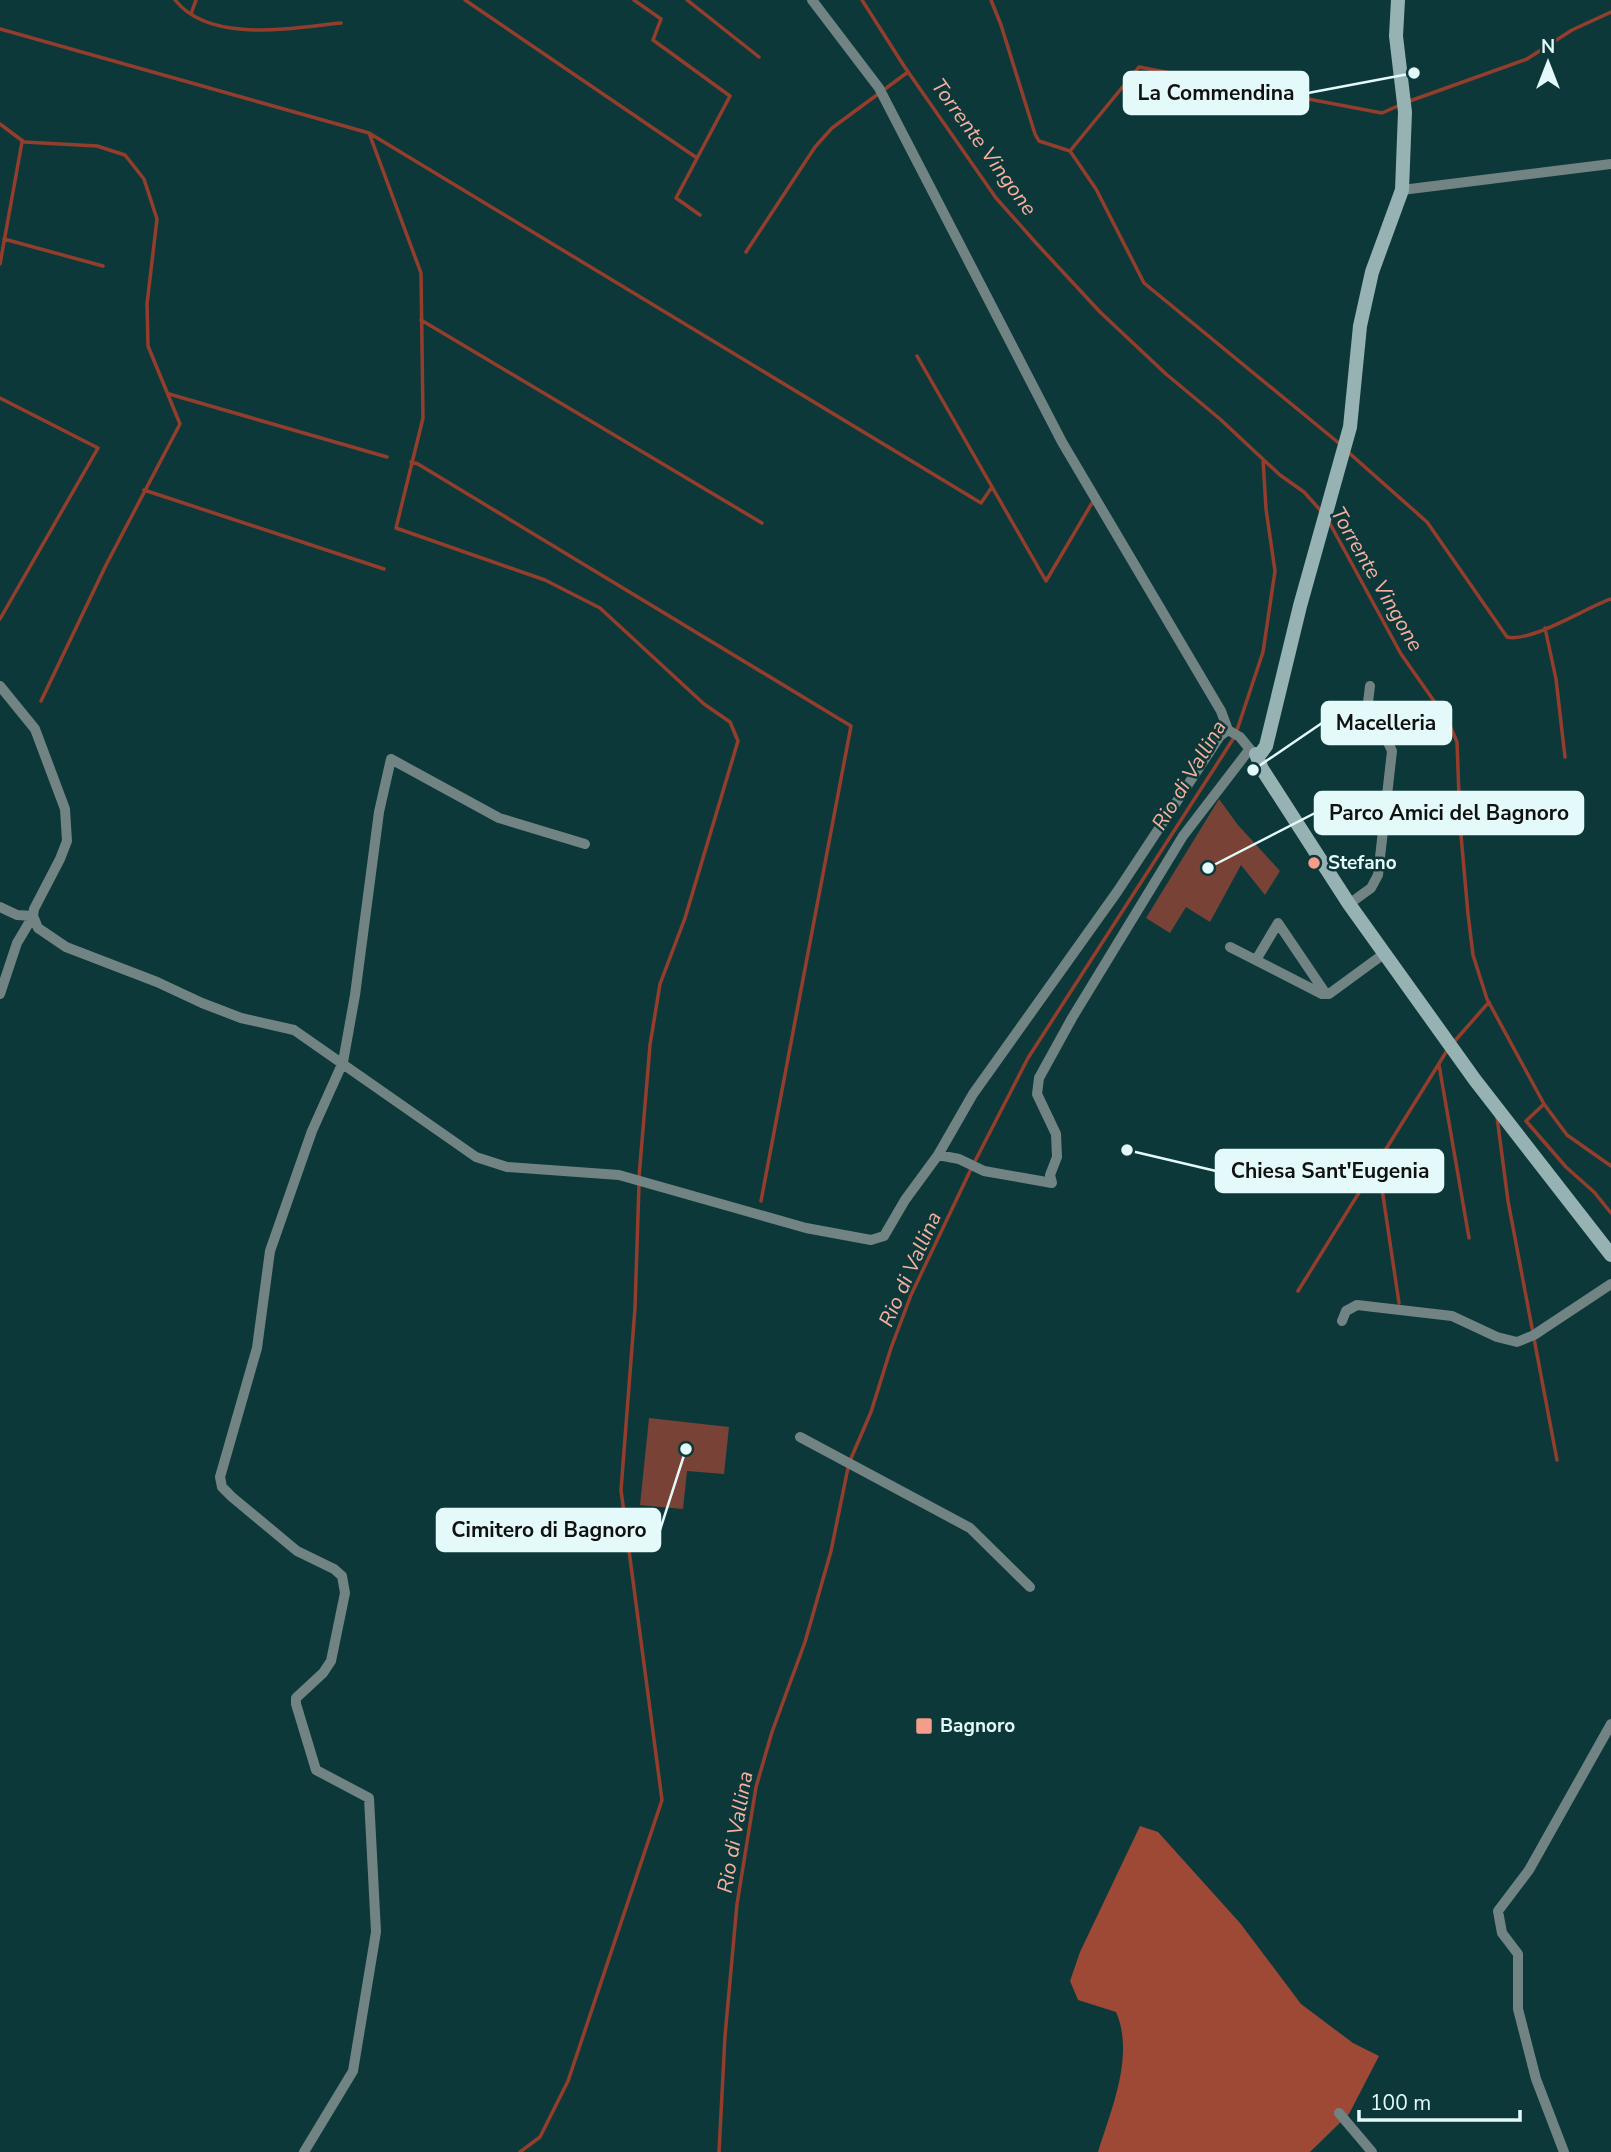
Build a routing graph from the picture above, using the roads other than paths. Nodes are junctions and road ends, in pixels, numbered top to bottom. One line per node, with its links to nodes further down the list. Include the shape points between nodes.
1 (812, 0): 7 (street, via 879,88 1062,442)
2 (1398, 0): 4 (street, via 1396,36 1405,112)
3 (1611, 164): 4 (street)
4 (1402, 190): 8 (street, via 1369,286 1360,326 1350,427 1266,746 1261,753)
5 (0, 686): 12 (street, via 35,729 68,828 60,859)
6 (1370, 686): 10 (street, via 1366,719 1387,738 1392,751 1378,875 1371,888)
7 (1234, 733): 8 (street); 19 (street, via 1220,736 1117,892 973,1094)
8 (1252, 752): 10 (street); 19 (street, via 1183,836 1039,1078 1037,1094 1056,1134 1052,1183)
9 (584, 844): 18 (street, via 499,818 391,759 379,812)
10 (1349, 904): 14 (street)
11 (0, 907): 12 (street)
12 (33, 916): 16 (street, via 17,943); 18 (street, via 38,929 66,947 241,1018 294,1030)
13 (1230, 947): 15 (street)
14 (1385, 953): 17 (street); 20 (street, via 1475,1080)
15 (1256, 960): 17 (street); 17 (street, via 1278,923)
16 (0, 994)
17 (1326, 994)
18 (343, 1062): 19 (street, via 476,1157 507,1167 618,1175 806,1228 871,1240 884,1236); 27 (street, via 312,1131 270,1251 257,1348 220,1477 232,1497 298,1551 334,1569 344,1583 331,1661 296,1698 296,1704 316,1770 369,1798 376,1932 353,2071)
19 (938, 1156)
20 (1611, 1255)
21 (1611, 1284): 22 (street, via 1517,1342 1452,1316 1357,1305 1346,1311)
22 (1342, 1321)
23 (800, 1437): 24 (street, via 970,1528)
24 (1030, 1587)
25 (1611, 1724): 29 (street, via 1529,1870 1498,1911 1503,1933 1518,1954 1518,2009 1536,2079)
26 (1339, 2113): 28 (street)
27 (304, 2152)
28 (1372, 2152)
29 (1564, 2152)

